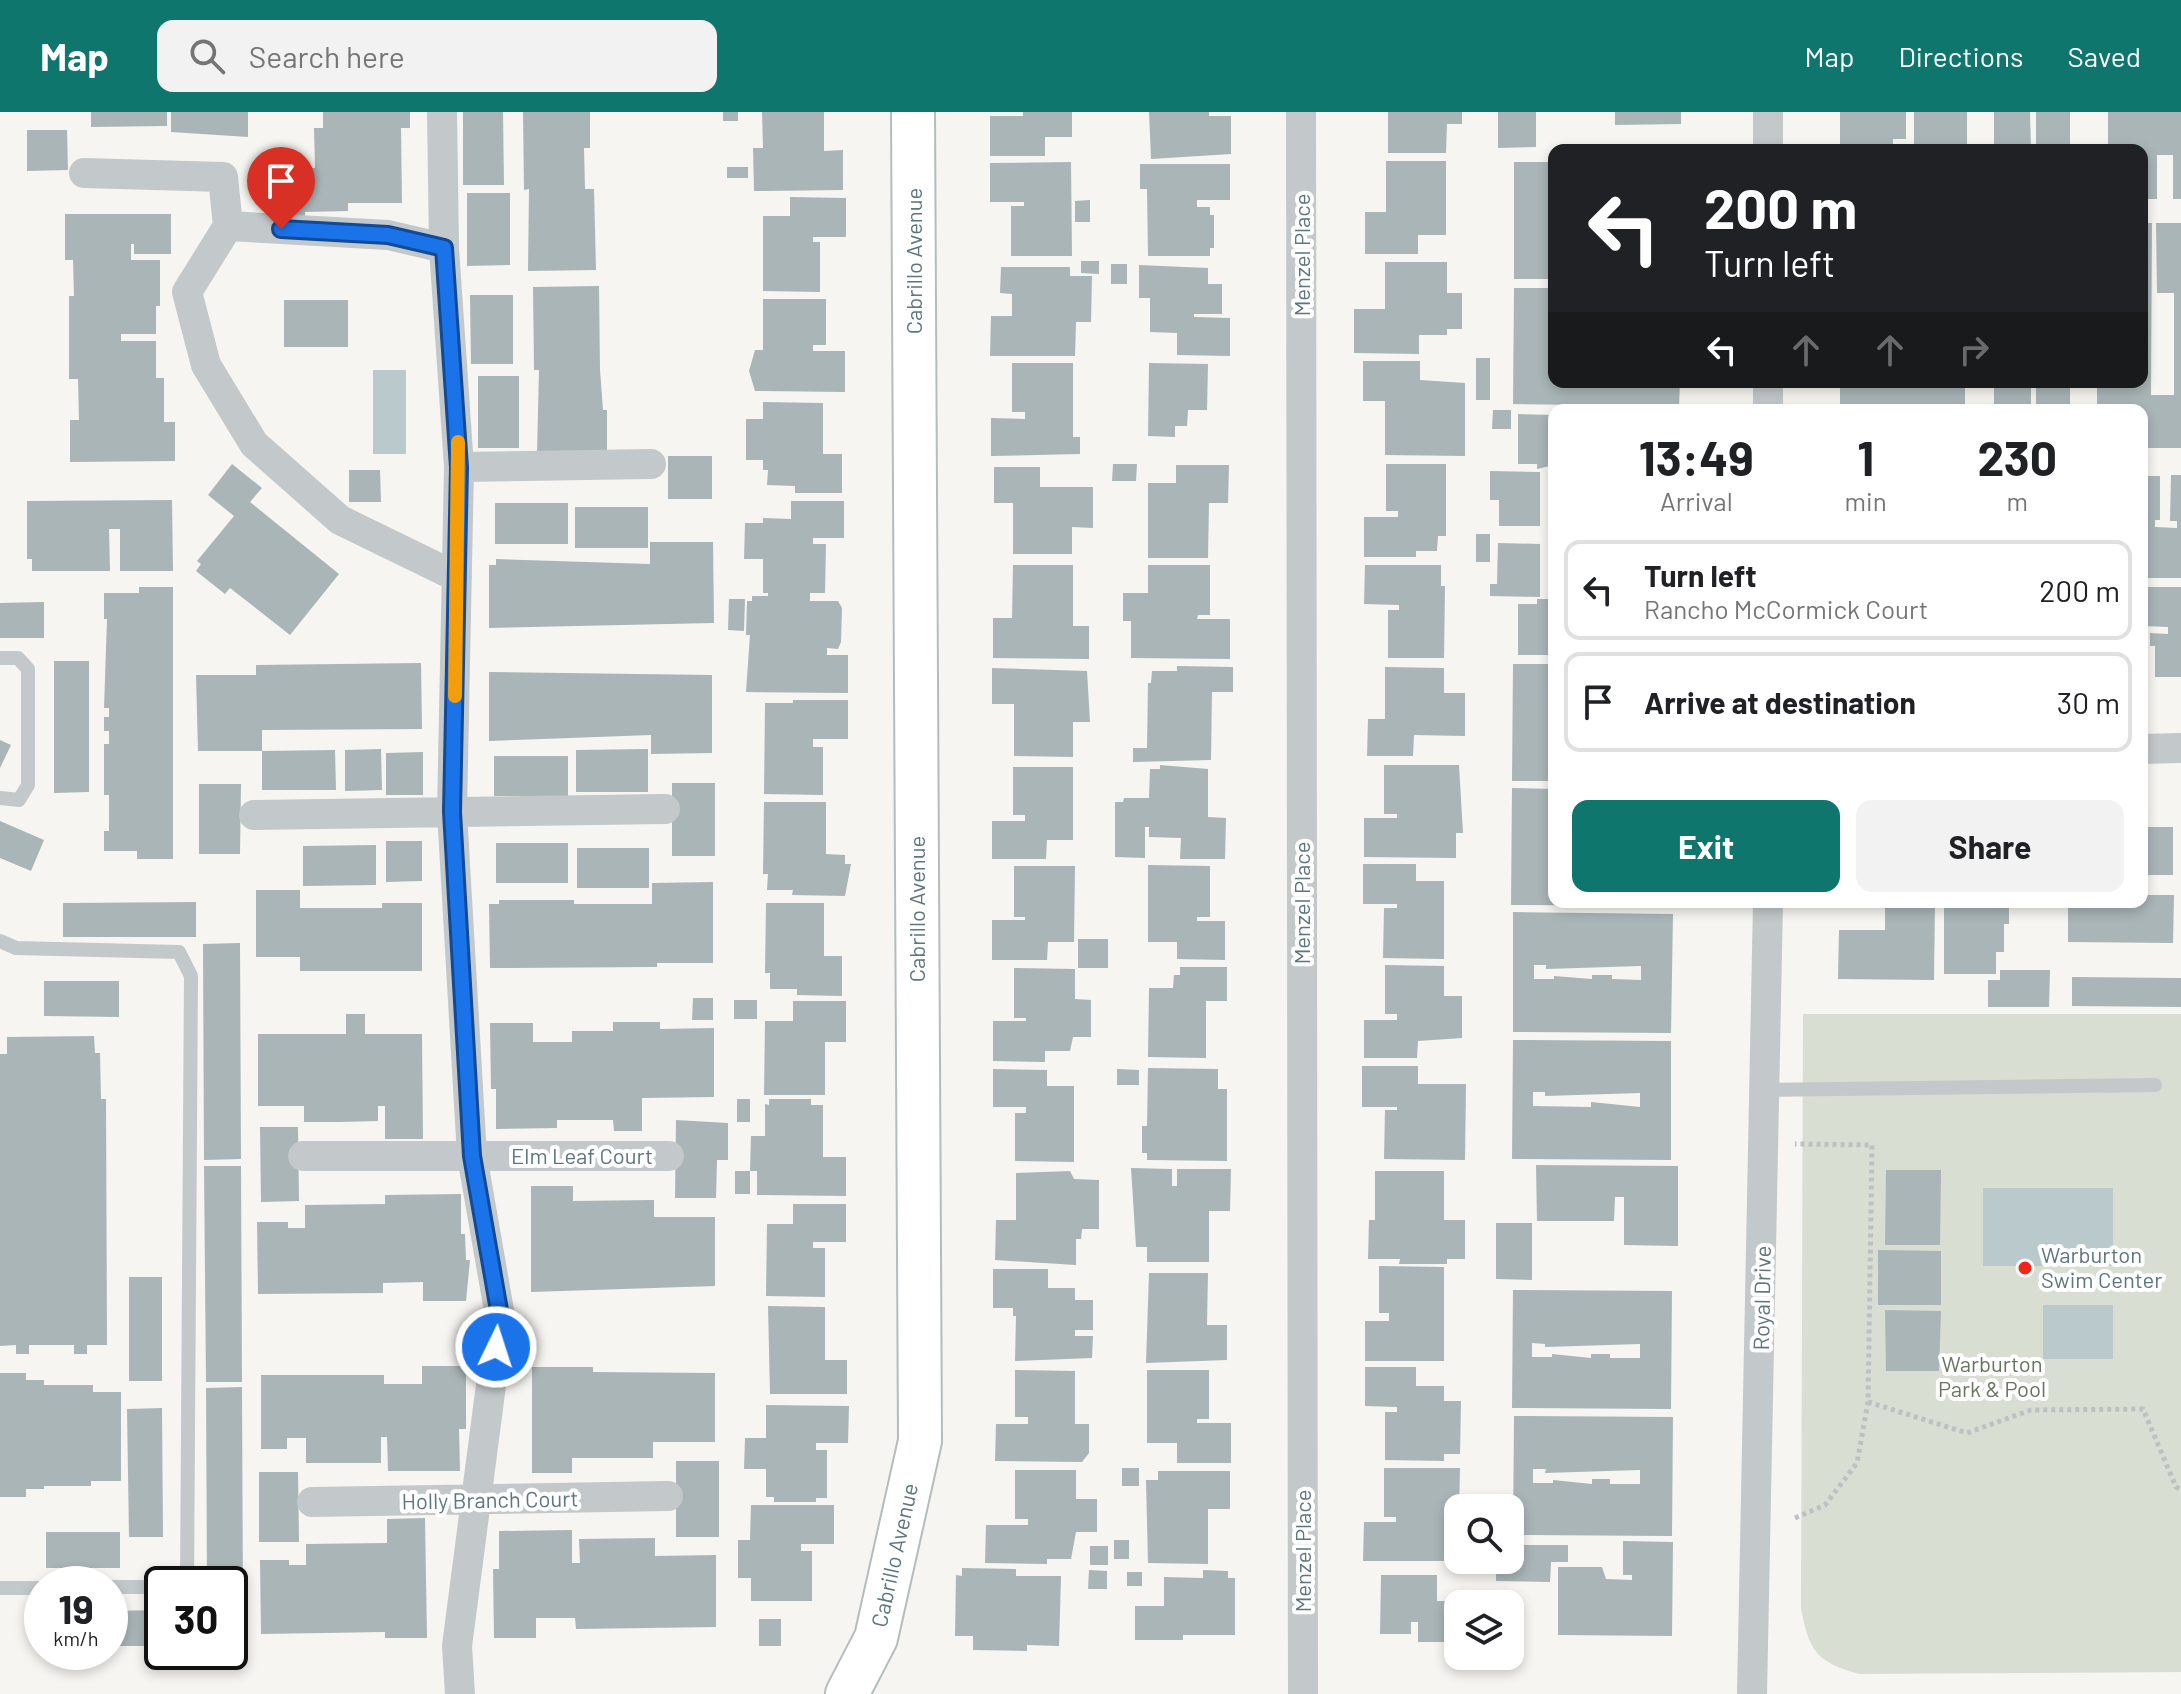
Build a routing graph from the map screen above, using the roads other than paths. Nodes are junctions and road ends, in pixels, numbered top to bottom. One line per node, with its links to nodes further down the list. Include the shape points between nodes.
1 (442, 112): 8 (street)
2 (913, 112): 33 (street, Cabrillo Avenue, via 920,1441 876,1638)
3 (1301, 112): 34 (street, Menzel Place)
4 (1768, 112): 5 (street)
5 (1768, 144)
6 (84, 173): 7 (street, via 223,177)
7 (228, 226): 8 (street, via 388,235); 11 (street, via 187,292 206,365 254,444 340,520)
8 (444, 248): 10 (street)
9 (651, 464): 10 (street)
10 (459, 467): 11 (street)
11 (457, 577): 17 (street)
12 (0, 658): 15 (lane, via 18,658 28,669 28,785 19,800)
13 (2181, 748): 14 (street)
14 (2148, 749)
15 (0, 798)
16 (665, 809): 17 (street)
17 (452, 812): 18 (street); 24 (street)
18 (254, 815)
19 (1768, 908): 22 (street, Royal Drive)
20 (0, 941): 29 (lane, via 16,948 179,952 191,976)
21 (2155, 1085): 22 (lane)
22 (1767, 1090): 35 (street, Royal Drive)
23 (303, 1156): 24 (street, Elm Leaf Court)
24 (472, 1156): 25 (street, Elm Leaf Court); 28 (street, via 500,1316)
25 (669, 1156)
26 (668, 1496): 28 (street, Holly Branch Court)
27 (312, 1502): 28 (street, Holly Branch Court)
28 (476, 1502): 32 (street, via 457,1646)
29 (187, 1566)
30 (0, 1588): 31 (lane)
31 (24, 1588)
32 (460, 1694)
33 (847, 1694)
34 (1303, 1694)
35 (1752, 1694)

